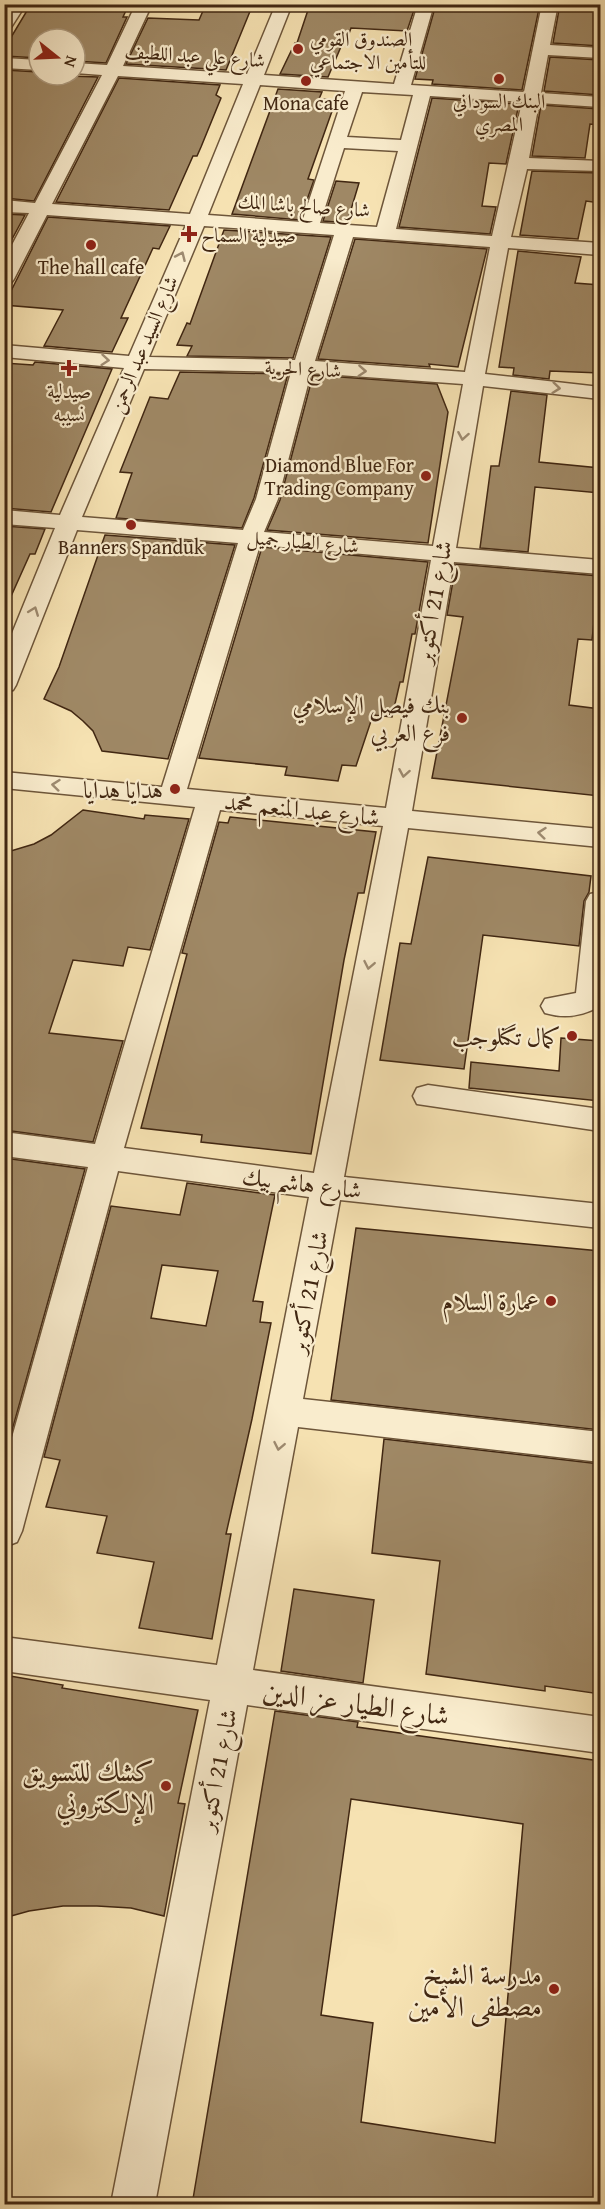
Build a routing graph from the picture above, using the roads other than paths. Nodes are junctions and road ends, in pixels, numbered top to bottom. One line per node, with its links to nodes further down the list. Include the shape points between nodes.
1 (18, 4): 6 (street)
2 (144, 4): 12 (street)
3 (284, 4): 13 (street, شارع السيد عبد الرحمن)
4 (426, 4): 15 (street)
5 (550, 4): 7 (street, شارع 21 أكتوبر)
6 (4, 26)
7 (540, 49): 8 (street); 17 (street, شارع 21 أكتوبر)
8 (600, 53)
9 (4, 63): 10 (street)
10 (27, 64)
11 (87, 69): 12 (street, شارع علي عبد اللطيف)
12 (113, 70): 13 (street, شارع علي عبد اللطيف); 24 (street)
13 (255, 80): 14 (street, شارع علي عبد اللطيف); 25 (street, شارع السيد عبد الرحمن)
14 (355, 86): 15 (street, شارع علي عبد اللطيف); 19 (street)
15 (401, 89): 16 (street, شارع علي عبد اللطيف)
16 (423, 90): 17 (street, شارع علي عبد اللطيف); 20 (street)
17 (531, 98): 18 (street, شارع علي عبد اللطيف); 21 (street, شارع 21 أكتوبر)
18 (600, 102)
19 (338, 142): 20 (street); 26 (street)
20 (409, 146): 28 (street)
21 (519, 163): 22 (street); 29 (street, شارع 21 أكتوبر)
22 (600, 166)
23 (4, 206): 24 (street, شارع صالح باشا المك)
24 (42, 209): 25 (street, شارع صالح باشا المك); 31 (street)
25 (197, 220): 26 (street, شارع صالح باشا المك); 33 (street, شارع السيد عبد الرحمن, one-way to 25)
26 (309, 228): 27 (street, شارع صالح باشا المك)
27 (345, 231): 28 (street, شارع صالح باشا المك); 34 (street)
28 (385, 234): 29 (street, شارع صالح باشا المك)
29 (500, 242): 30 (street, شارع صالح باشا المك); 35 (street, شارع 21 أكتوبر)
30 (600, 249)
31 (4, 279)
32 (4, 351): 33 (street, شارع الحرية, one-way to 33)
33 (134, 363): 34 (street, شارع الحرية); 38 (street, شارع السيد عبد الرحمن)
34 (303, 366): 35 (street, شارع الحرية, one-way to 35); 39 (street, via 267,499)
35 (474, 379): 36 (street, شارع الحرية, one-way to 36); 40 (street, شارع 21 أكتوبر, one-way to 40)
36 (600, 393)
37 (4, 517): 38 (street, شارع الطيار جميل)
38 (68, 523): 39 (street, شارع الطيار جميل); 42 (street, شارع السيد عبد الرحمن, one-way to 38)
39 (251, 537): 40 (street, شارع الطيار جميل); 44 (street)
40 (442, 553): 41 (street, شارع الطيار جميل); 46 (street, شارع 21 أكتوبر, one-way to 46)
41 (600, 567)
42 (4, 685)
43 (4, 780): 44 (street, شارع عبد المنعم محمد, one-way to 43)
44 (172, 796): 45 (street, شارع عبد المنعم محمد)
45 (210, 800): 46 (street, شارع عبد المنعم محمد); 53 (street)
46 (397, 819): 47 (street, شارع عبد المنعم محمد, one-way to 46); 54 (street, شارع 21 أكتوبر, one-way to 54)
47 (600, 838)
48 (600, 901): 49 (street, via 590,999 576,1006)
49 (555, 1006)
50 (428, 1096): 51 (street)
51 (600, 1120)
52 (4, 1144): 53 (street, شارع هاشم بيك)
53 (106, 1158): 54 (street, شارع هاشم بيك); 58 (street)
54 (328, 1187): 55 (street, شارع هاشم بيك); 56 (street, شارع 21 أكتوبر)
55 (600, 1216)
56 (285, 1411): 57 (street); 60 (street, شارع 21 أكتوبر, one-way to 60)
57 (600, 1446)
58 (4, 1531)
59 (4, 1654): 60 (street, شارع الطيار عز الدين)
60 (233, 1685): 61 (street, شارع الطيار عز الدين); 62 (street, شارع 21 أكتوبر)
61 (600, 1735)
62 (133, 2205)

